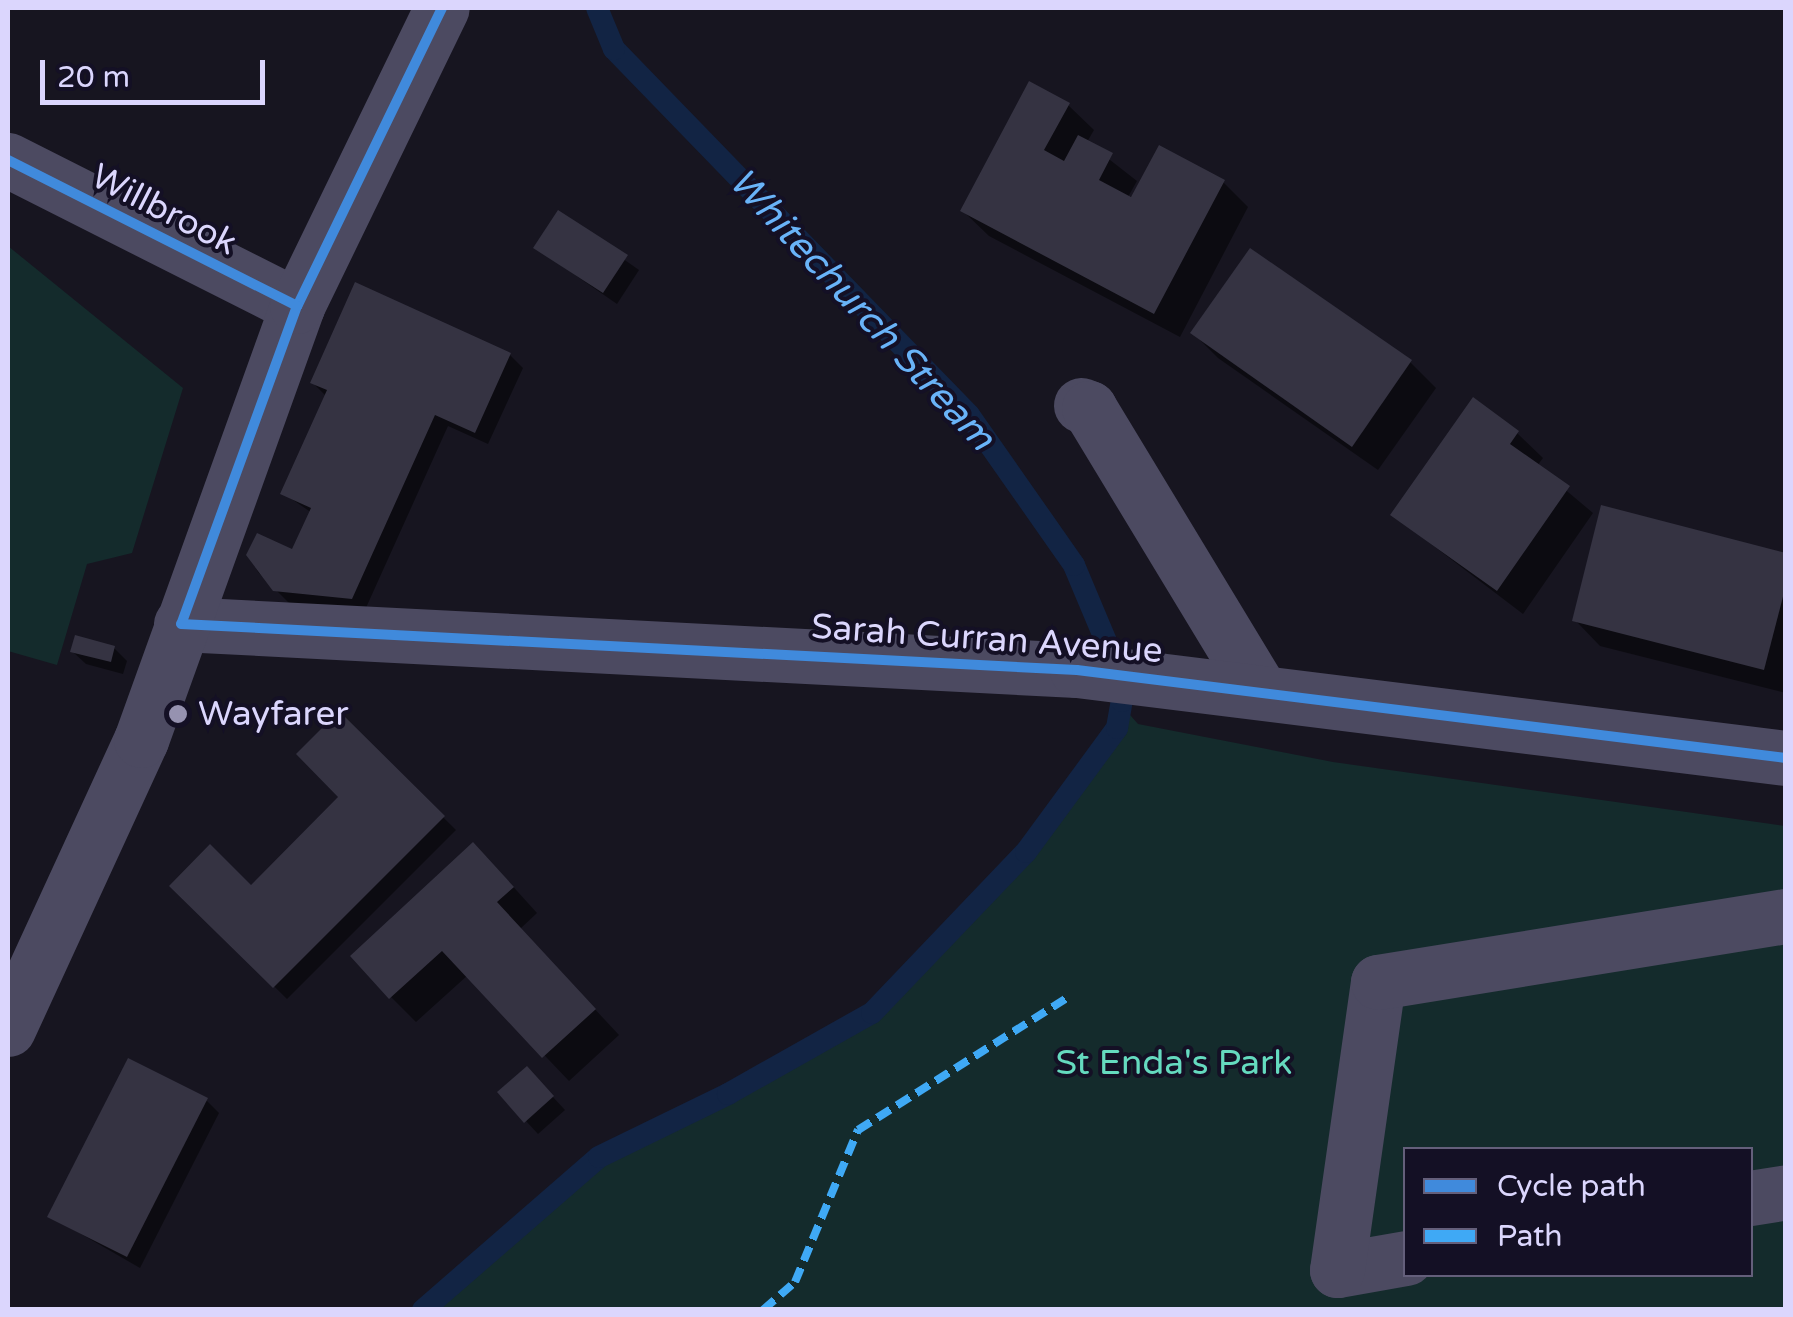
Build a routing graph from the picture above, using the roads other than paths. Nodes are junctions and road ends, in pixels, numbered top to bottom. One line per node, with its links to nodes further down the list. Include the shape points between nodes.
1 (442, 8): 3 (street)
2 (8, 160): 3 (street, Willbrook)
3 (297, 306): 5 (street)
4 (1081, 405): 6 (street, via 1089,408)
5 (181, 624): 6 (street, Sarah Curran Avenue, via 1122,675); 9 (street, via 141,740)
6 (1260, 689): 7 (street, Sarah Curran Avenue)
7 (1786, 758)
8 (1786, 916): 12 (street, via 1378,982 1338,1270)
9 (8, 1030)
10 (1786, 1192): 11 (street)
11 (1753, 1198)
12 (1403, 1259)

